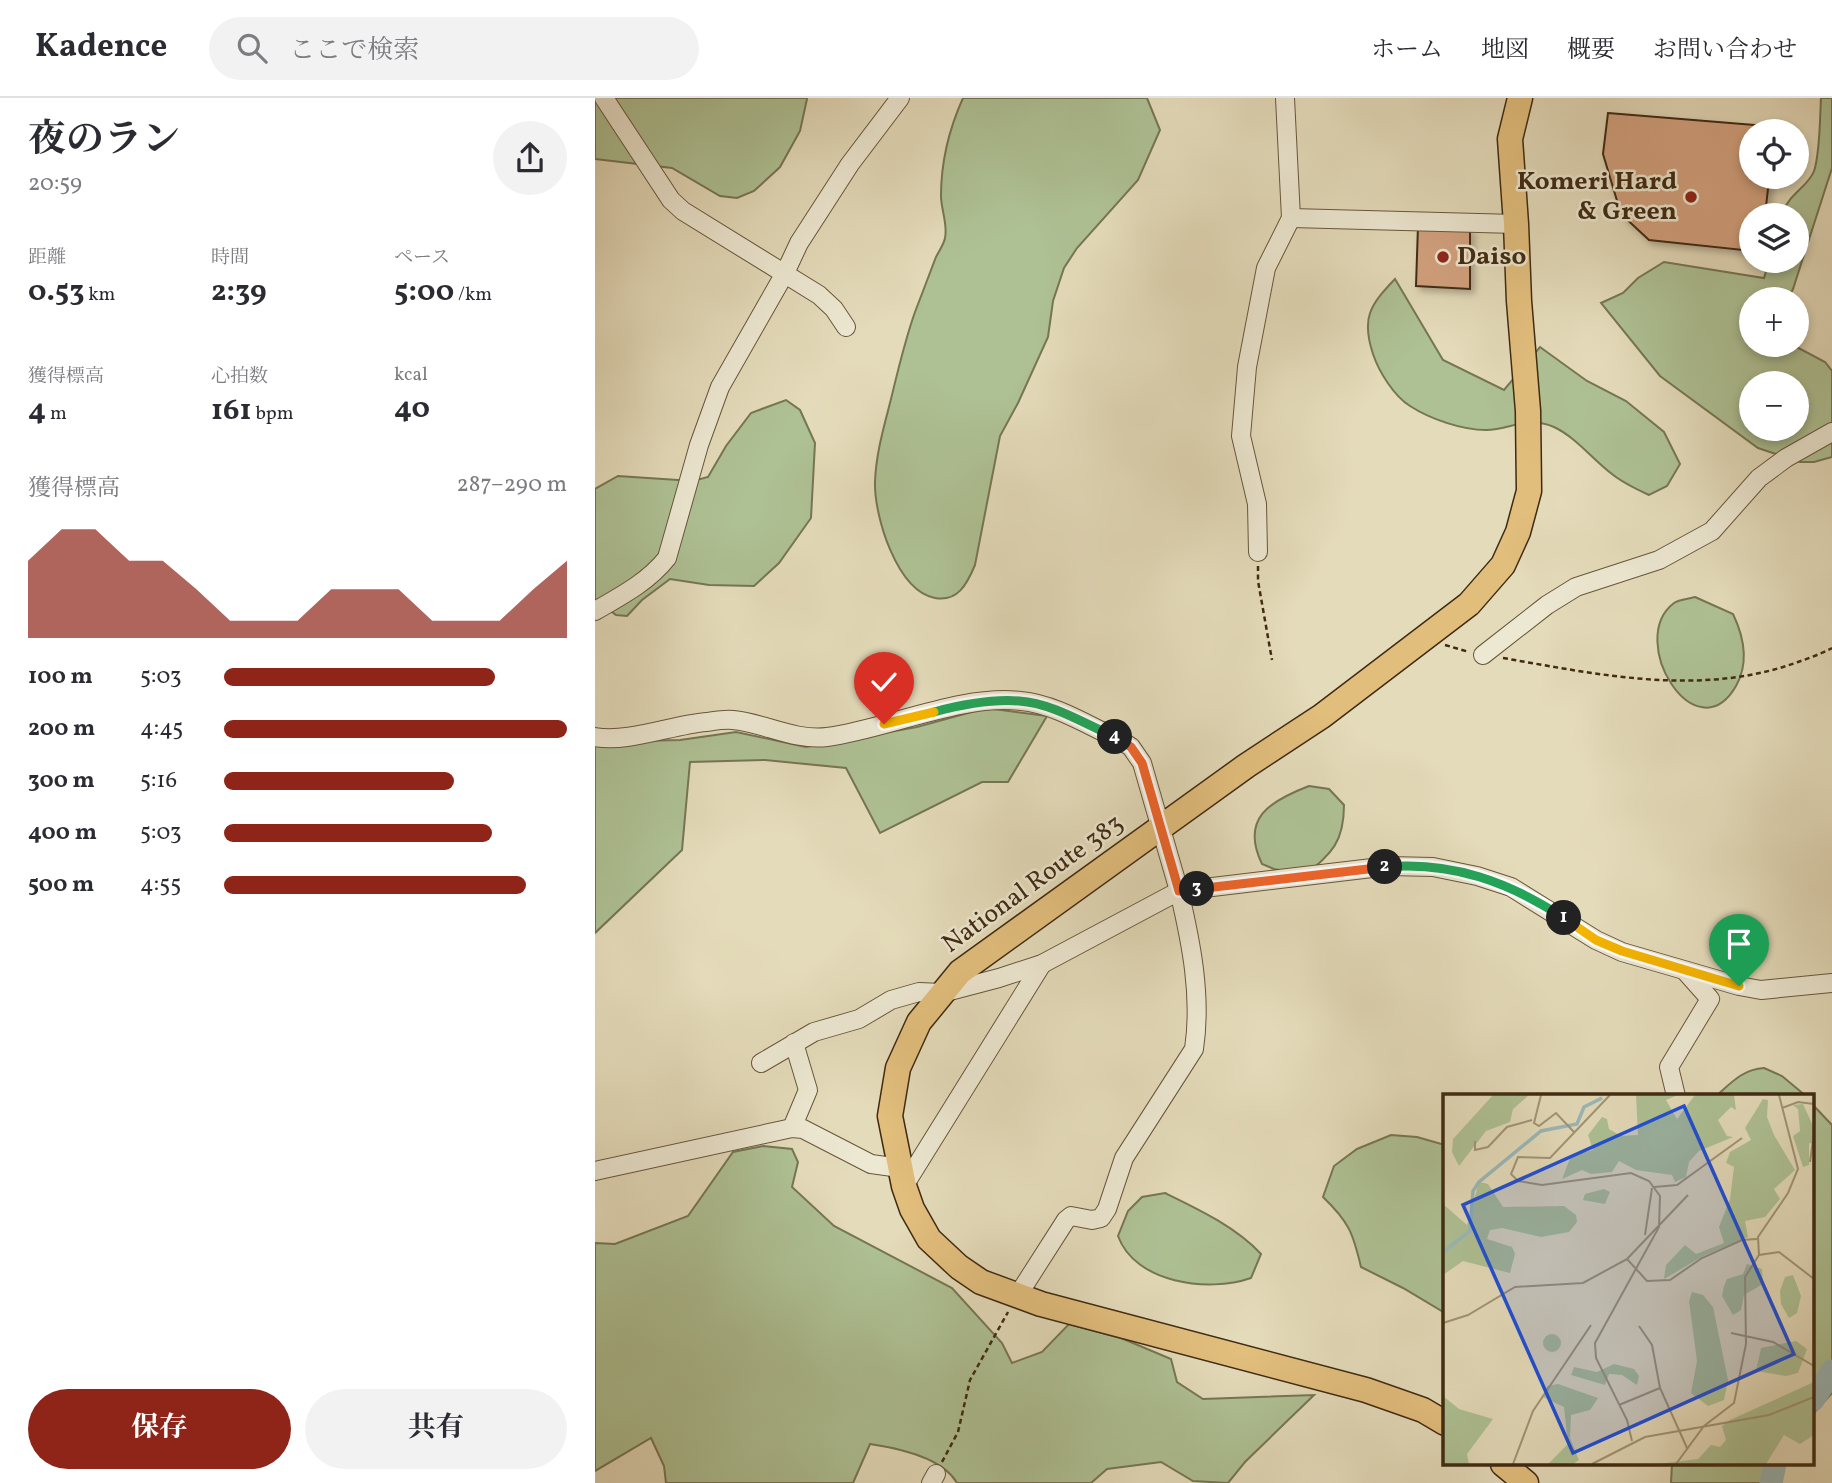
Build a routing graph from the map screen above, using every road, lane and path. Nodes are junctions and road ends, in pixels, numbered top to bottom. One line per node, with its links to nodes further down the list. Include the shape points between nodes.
1 (604, 98): 7 (street, via 671,200)
2 (900, 98): 7 (street, via 850,164)
3 (1286, 98): 5 (street)
4 (1520, 98): 6 (highway, National Route 383, via 1510,139)
5 (1291, 218): 6 (street); 10 (street, via 1266,268 1247,367 1241,436 1257,504)
6 (1516, 224): 12 (highway, National Route 383, via 1528,411 1527,507 1503,565 1487,586)
7 (785, 273): 8 (street, via 819,295); 11 (street, via 720,387 667,558 655,573)
8 (846, 327)
9 (1832, 432): 14 (street, via 1759,478 1712,531 1660,560 1576,587)
10 (1258, 552): 15 (path, via 1258,581)
11 (595, 611)
12 (1423, 639): 14 (path); 17 (highway, National Route 383, via 1322,716)
13 (1832, 648): 14 (path, via 1757,676 1665,681 1607,677)
14 (1483, 655)
15 (1272, 660)
16 (595, 737): 17 (street, via 732,720 799,737 826,737 947,708 1021,701 1047,707 1131,747 1142,763)
17 (1160, 828): 18 (street); 22 (highway, National Route 383, via 960,972)
18 (1179, 891): 19 (street); 20 (street, via 1389,866 1433,867 1511,887 1596,940); 29 (street, via 1191,945 1193,1049 1124,1158 1101,1218 1071,1216 1066,1220)
19 (1042, 964): 22 (street); 28 (street, via 967,1088)
20 (1683, 970): 21 (street, via 1761,990); 25 (street, via 1710,999 1669,1067)
21 (1832, 983)
22 (941, 993): 23 (street, via 919,992 891,1000 859,1019); 28 (highway, National Route 383, via 919,1022 898,1068 890,1115)
23 (794, 1043): 24 (street); 26 (street, via 808,1090)
24 (761, 1063)
25 (1676, 1094)
26 (792, 1128): 27 (street); 28 (street, via 803,1129)
27 (595, 1171)
28 (902, 1177): 29 (highway, National Route 383, via 912,1209 929,1239 981,1282)
29 (1018, 1295): 30 (highway, National Route 383); 34 (path, via 970,1380 958,1432)
30 (1418, 1408): 31 (street); 32 (highway, National Route 383)
31 (1443, 1408)
32 (1443, 1422)
33 (1505, 1466): 35 (highway)
34 (933, 1478)
35 (1526, 1483)

